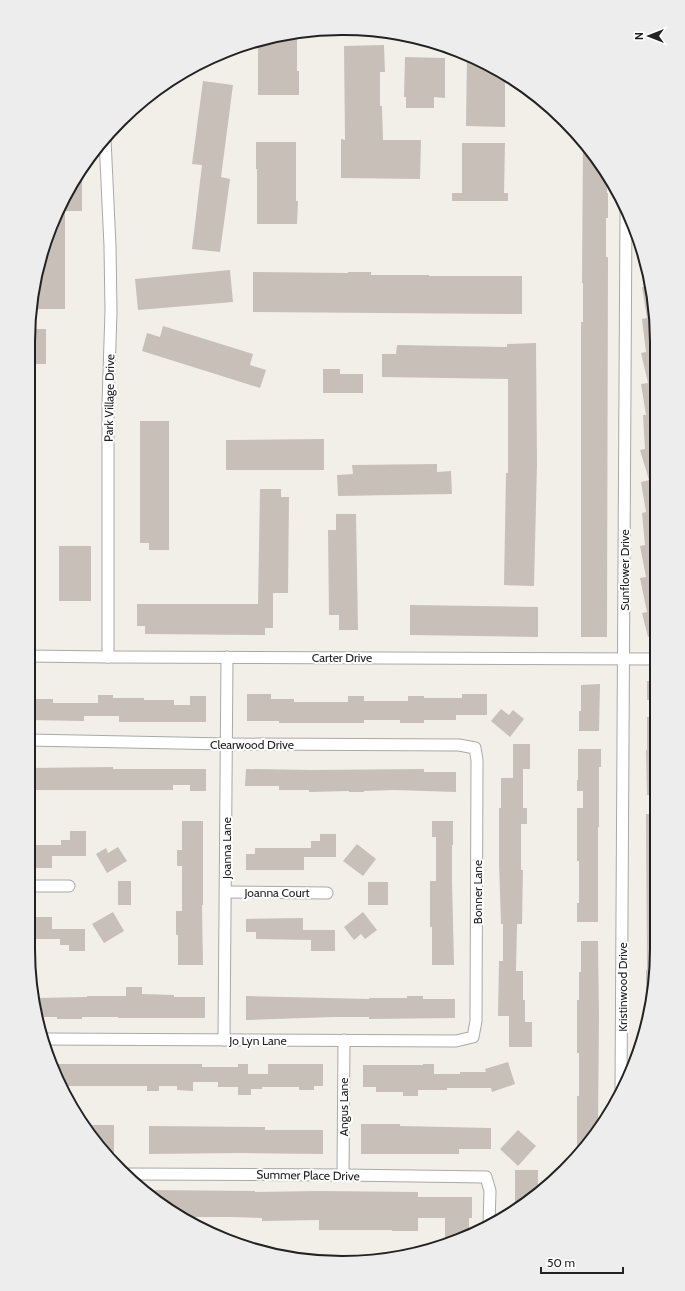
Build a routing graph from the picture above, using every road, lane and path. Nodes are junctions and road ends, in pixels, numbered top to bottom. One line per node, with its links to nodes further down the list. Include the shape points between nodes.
1 (105, 148): 4 (street, Park Village Drive, via 111,311 108,404)
2 (626, 223): 6 (street, Sunflower Drive)
3 (35, 656): 4 (street, Carter Drive)
4 (108, 657): 5 (street, Carter Drive)
5 (227, 657): 6 (street, Carter Drive); 9 (street, Joanna Lane)
6 (624, 659): 7 (street, Carter Drive); 15 (street, Sunflower Drive)
7 (650, 659)
8 (35, 740): 9 (street, Clearwood Drive)
9 (226, 744): 10 (street, Clearwood Drive, via 459,745); 13 (street, Joanna Lane)
10 (475, 748): 16 (street, Bonner Lane, via 476,1021)
11 (35, 886): 12 (street)
12 (69, 886)
13 (226, 892): 14 (street, Joanna Court); 18 (street, Joanna Lane)
14 (328, 893)
15 (622, 930): 20 (street, Kristinwood Drive)
16 (473, 1037): 19 (street, Jo Lyn Lane, via 456,1041)
17 (48, 1039): 18 (street, Jo Lyn Lane)
18 (224, 1040): 19 (street, Jo Lyn Lane)
19 (344, 1040): 22 (street, Angus Lane)
20 (621, 1078)
21 (134, 1174): 22 (street, Summer Place Drive)
22 (343, 1175): 23 (street, Summer Place Drive, via 486,1177 490,1191)
23 (489, 1219)

